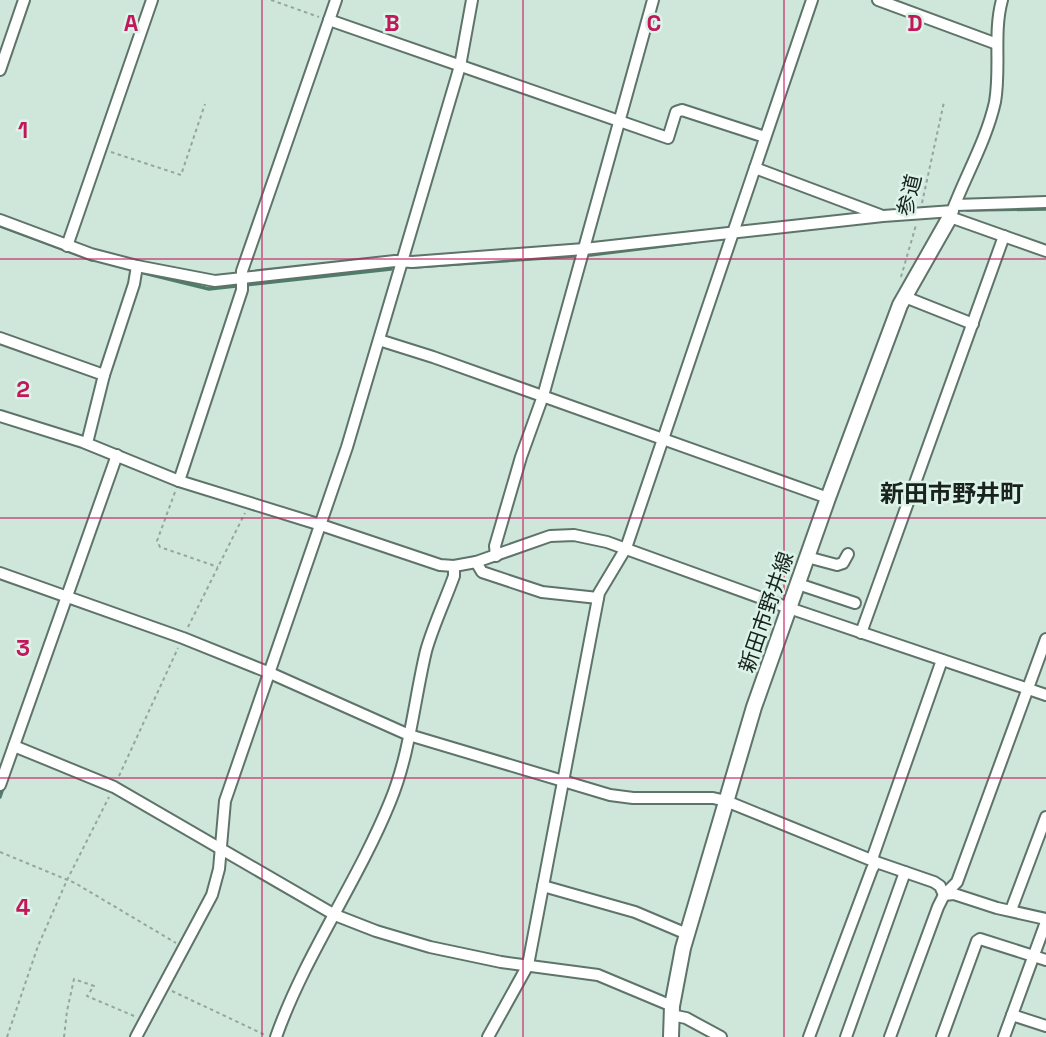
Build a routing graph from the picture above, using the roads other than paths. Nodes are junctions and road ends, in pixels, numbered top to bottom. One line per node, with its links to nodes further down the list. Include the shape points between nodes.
1 (24, 0): 12 (street)
2 (152, 0): 22 (street)
3 (336, 0): 9 (street)
4 (472, 0): 11 (street)
5 (653, 0): 13 (street)
6 (812, 0): 14 (street)
7 (878, 0): 10 (street)
8 (1002, 0): 10 (street)
9 (329, 20): 11 (street); 27 (street, via 242,271)
10 (997, 44): 17 (street, via 997,86 990,121)
11 (460, 66): 13 (street); 25 (street)
12 (0, 70)
13 (620, 122): 14 (street, via 668,138 676,112 682,110); 23 (street)
14 (765, 136): 15 (street)
15 (755, 168): 18 (street); 20 (street)
16 (1046, 202): 17 (street)
17 (953, 211): 18 (street); 21 (street); 28 (main road, 新田市野井線)
18 (883, 216): 20 (street)
19 (0, 220): 22 (street)
20 (733, 232): 23 (street); 35 (street)
21 (1004, 236): 24 (street); 29 (street)
22 (67, 246): 26 (street)
23 (584, 249): 25 (street); 33 (street)
24 (1046, 251)
25 (404, 262): 27 (street); 31 (street)
26 (136, 270): 27 (street); 32 (street)
27 (242, 285): 38 (street)
28 (902, 291): 29 (street); 39 (main road, 新田市野井線)
29 (973, 324): 53 (street)
30 (0, 338): 32 (street)
31 (379, 341): 33 (street); 40 (street)
32 (104, 375): 36 (street)
33 (542, 396): 35 (street); 43 (street, via 495,546)
34 (0, 416): 36 (street)
35 (663, 441): 39 (street); 41 (street)
36 (87, 443): 37 (street)
37 (117, 455): 38 (street); 49 (street)
38 (179, 481): 40 (street)
39 (828, 498): 44 (main road, 新田市野井線)
40 (321, 525): 46 (street, via 420,560); 56 (street)
41 (626, 548): 43 (street, via 574,535 550,536); 50 (street); 52 (street)
42 (848, 554): 44 (street, via 843,564 837,565)
43 (496, 556): 45 (street)
44 (807, 557): 48 (main road, 新田市野井線)
45 (476, 562): 46 (street); 50 (street, via 482,572 532,589)
46 (454, 566): 59 (street, via 427,649)
47 (0, 573): 49 (street)
48 (798, 584): 51 (street); 52 (main road, 新田市野井線)
49 (67, 596): 56 (street); 60 (street)
50 (598, 598): 61 (street)
51 (855, 603)
52 (789, 608): 53 (street); 63 (main road, 新田市野井線)
53 (862, 633): 55 (street)
54 (1046, 639): 57 (street)
55 (942, 660): 57 (street); 66 (street)
56 (270, 673): 59 (street); 65 (street, via 225,800)
57 (1028, 689): 58 (street); 69 (street, via 957,882)
58 (1046, 695)
59 (409, 735): 61 (street); 71 (street, via 392,798)
60 (14, 746): 62 (street); 65 (street, via 114,787)
61 (564, 782): 63 (street, via 633,798 713,797); 68 (street)
62 (0, 785)
63 (726, 801): 66 (street); 73 (main road, 新田市野井線)
64 (1046, 817): 70 (street)
65 (220, 849): 71 (street); 80 (street, via 212,895)
66 (874, 861): 67 (street); 85 (street)
67 (905, 873): 69 (street, via 940,886); 86 (street)
68 (543, 886): 73 (street, via 635,912); 76 (street)
69 (944, 895): 70 (street); 87 (street)
70 (1011, 911): 72 (street)
71 (335, 915): 76 (street, via 430,947); 81 (street, via 294,990)
72 (1046, 920): 74 (street)
73 (687, 934): 77 (main road, 新田市野井線)
74 (1034, 957): 75 (street); 78 (street); 88 (street, via 977,941)
75 (1046, 960)
76 (528, 965): 77 (street, via 598,975); 82 (street)
77 (672, 1010): 83 (main road, 新田市野井線); 84 (street)
78 (1012, 1015): 79 (street); 89 (street)
79 (1046, 1026)
80 (136, 1037)
81 (276, 1037)
82 (488, 1037)
83 (671, 1037)
84 (721, 1037)
85 (809, 1037)
86 (846, 1037)
87 (890, 1037)
88 (942, 1037)
89 (1004, 1037)

